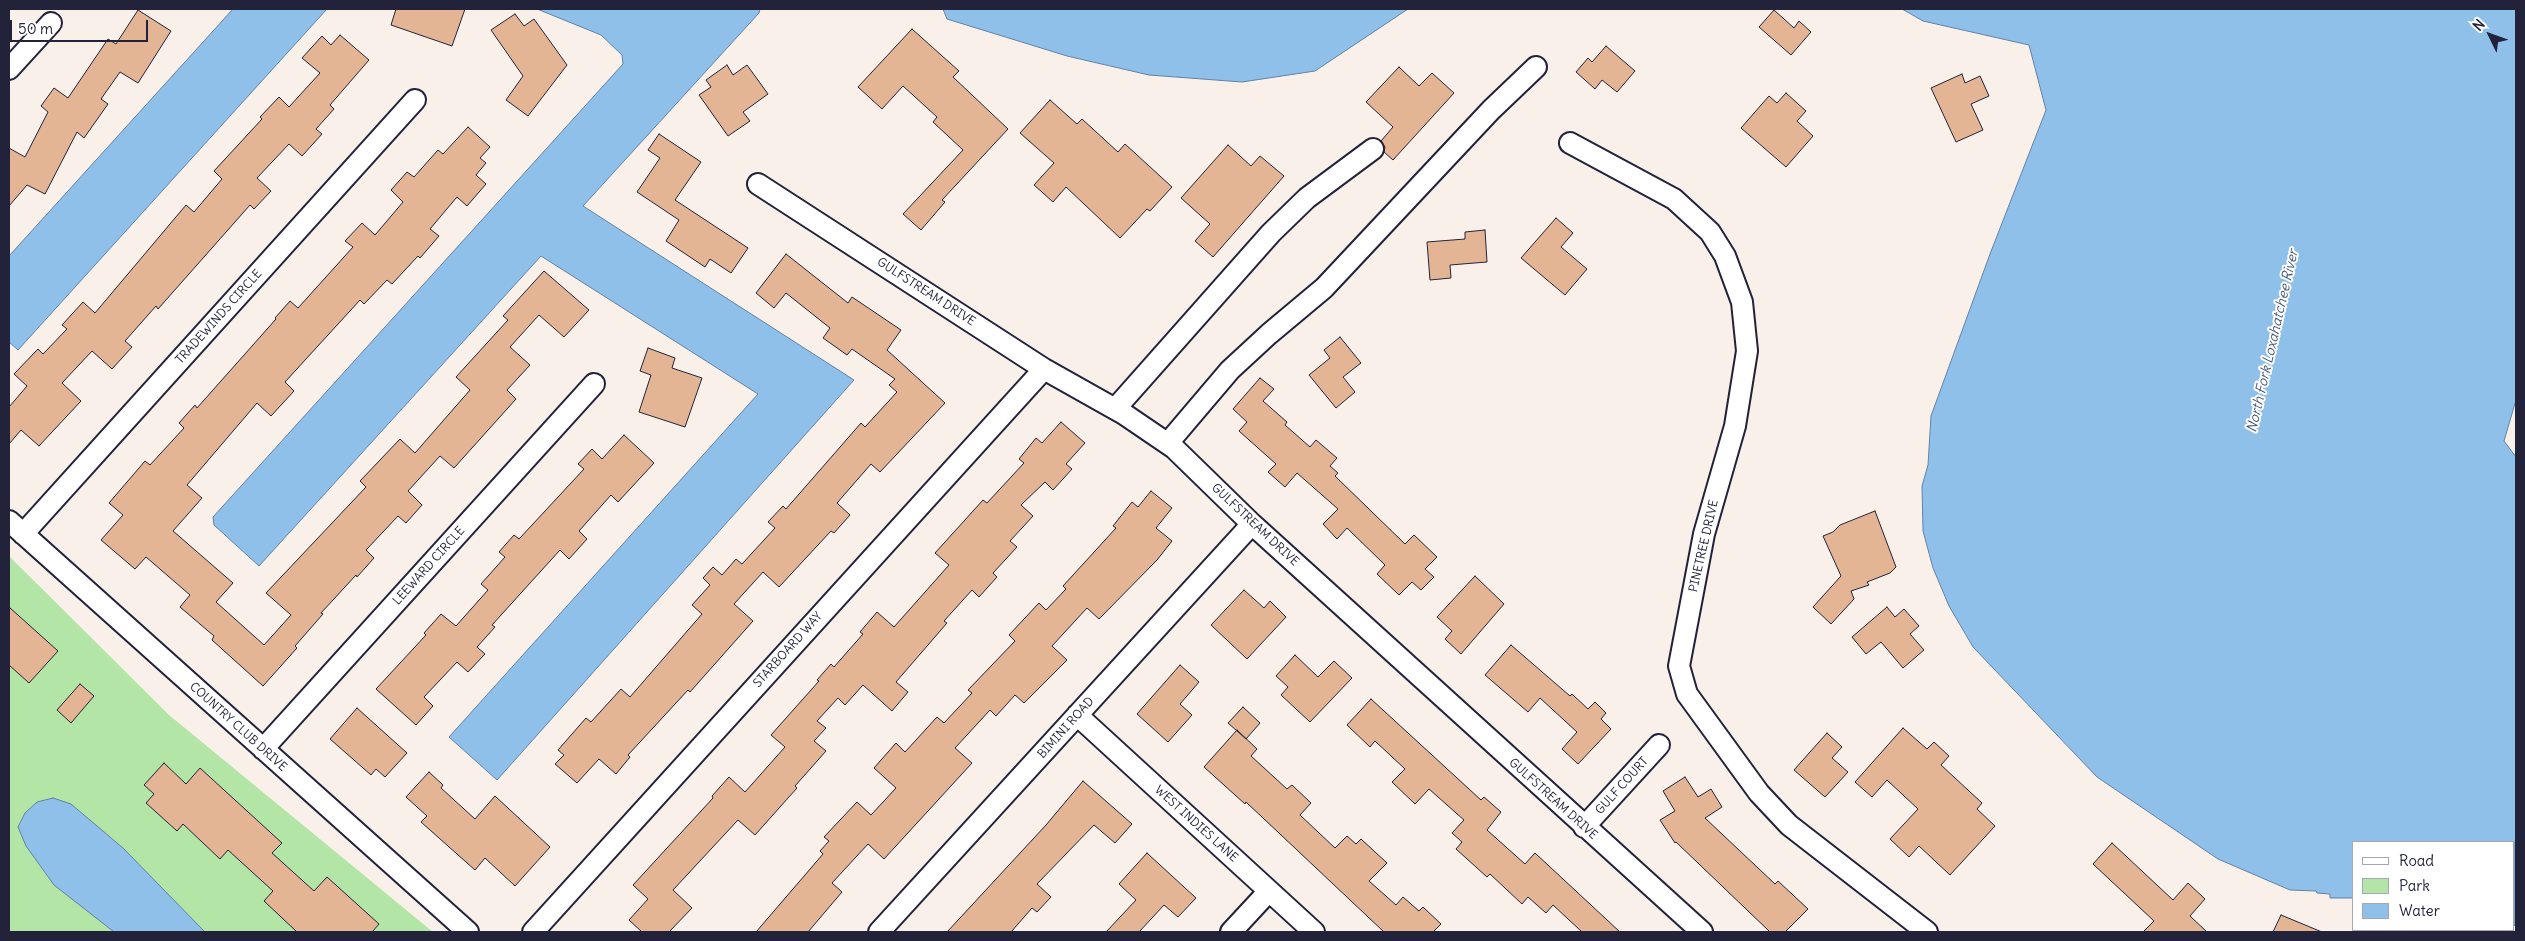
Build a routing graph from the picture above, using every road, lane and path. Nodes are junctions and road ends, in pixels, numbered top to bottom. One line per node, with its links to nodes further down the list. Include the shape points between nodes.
1 (50, 22): 3 (street)
2 (1536, 67): 11 (street, via 1491,110 1324,288 1230,370)
3 (9, 69)
4 (415, 100): 13 (street, TRADEWINDS CIRCLE)
5 (1570, 143): 25 (street, PINETREE DRIVE, via 1674,199 1710,232 1725,256 1742,302 1747,351 1735,426 1704,534 1678,666 1687,694 1759,793 1789,825)
6 (1374, 149): 10 (street, via 1307,198 1272,233)
7 (758, 184): 8 (street, GULFSTREAM DRIVE)
8 (1044, 368): 10 (street, GULFSTREAM DRIVE); 20 (street, STARBOARD WAY)
9 (594, 384): 16 (street, LEEWARD CIRCLE)
10 (1115, 409): 11 (street, GULFSTREAM DRIVE)
11 (1168, 444): 12 (street, GULFSTREAM DRIVE)
12 (1252, 524): 14 (street, BIMINI ROAD); 17 (street, GULFSTREAM DRIVE)
13 (16, 528): 16 (street, COUNTRY CLUB DRIVE)
14 (1077, 716): 18 (street, WEST INDIES LANE); 21 (street, BIMINI ROAD)
15 (1659, 744): 17 (street, GULF COURT)
16 (263, 749): 19 (street, COUNTRY CLUB DRIVE)
17 (1584, 827): 24 (street, GULFSTREAM DRIVE)
18 (1269, 891): 22 (street); 23 (street, WEST INDIES LANE)
19 (468, 932)
20 (533, 932)
21 (879, 932)
22 (1231, 932)
23 (1314, 932)
24 (1702, 932)
25 (1927, 932)

